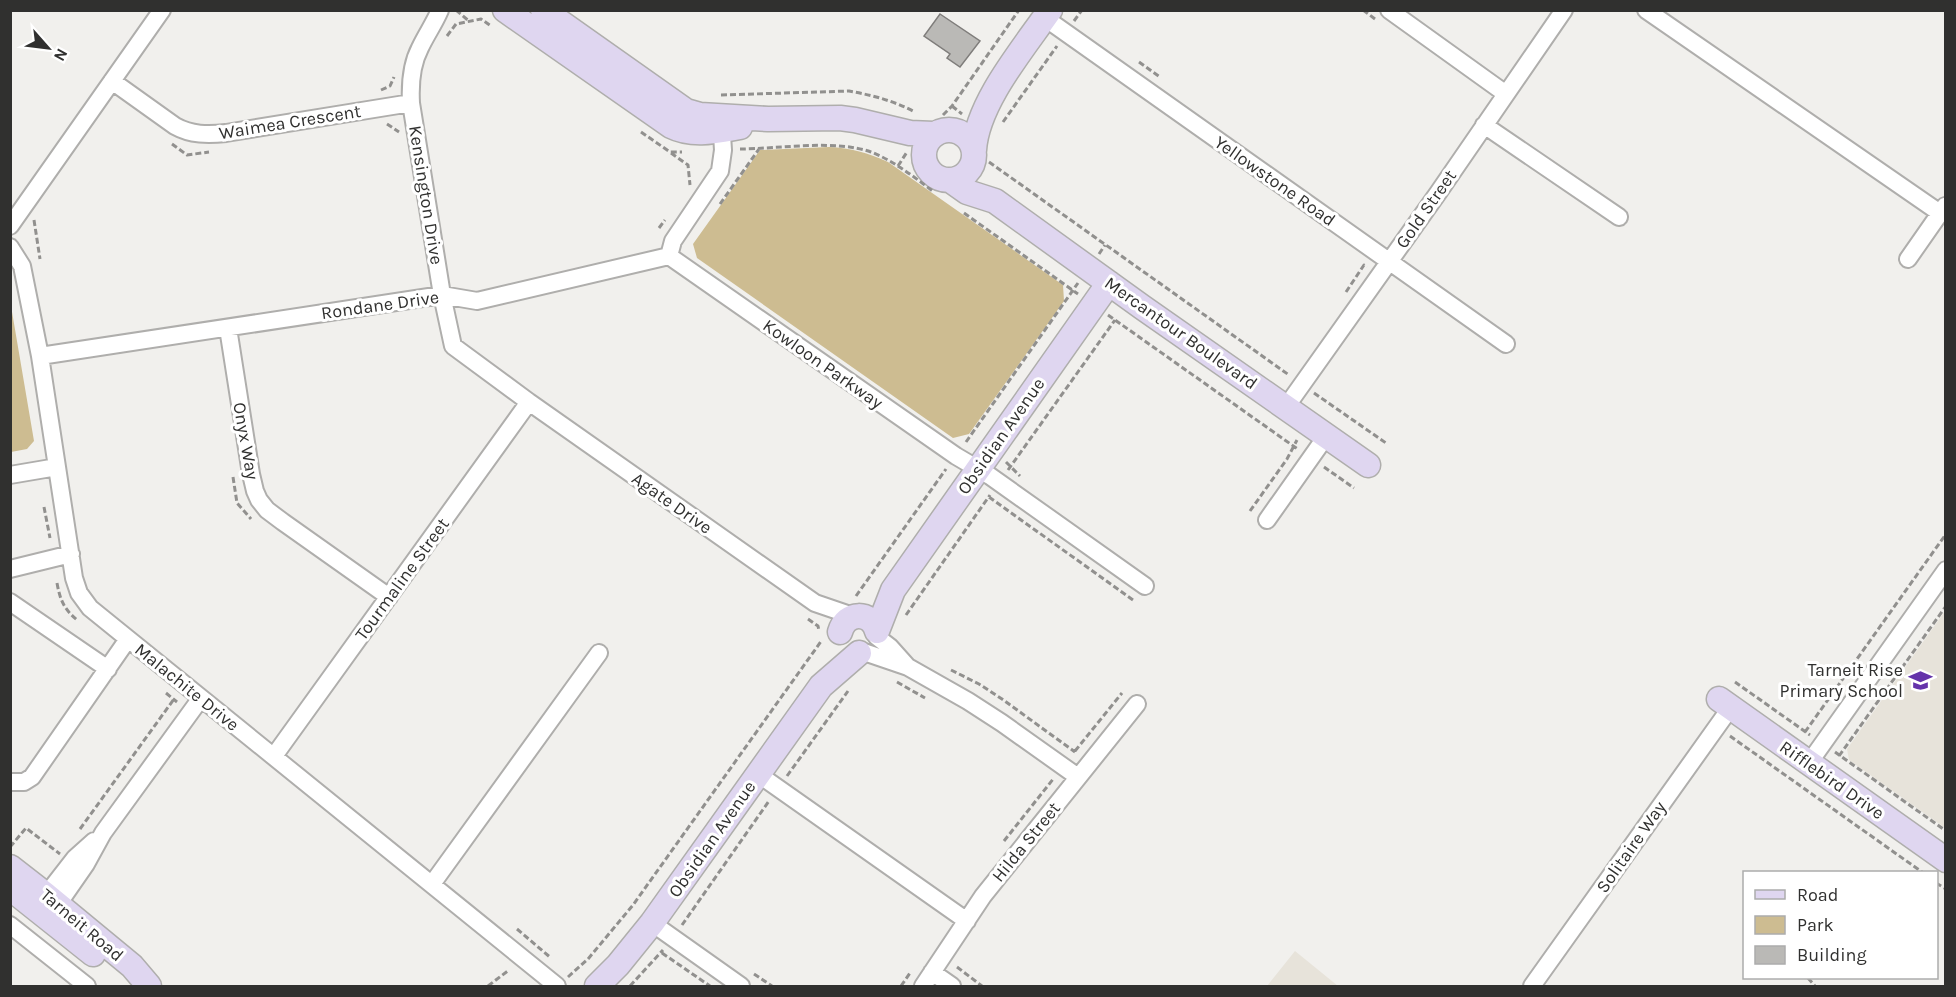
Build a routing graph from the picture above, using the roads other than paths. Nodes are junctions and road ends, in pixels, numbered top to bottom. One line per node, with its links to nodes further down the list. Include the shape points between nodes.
1 (162, 10): 11 (street)
2 (440, 10): 10 (street, Kensington Drive)
3 (454, 10): 10 (street, Kensington Drive)
4 (543, 10): 15 (street, via 682,110)
5 (1389, 10): 13 (street)
6 (1564, 10): 13 (street, Gold Street)
7 (1646, 10): 23 (street)
8 (1047, 14): 12 (street); 29 (street, Yellowstone Road, via 1066,33)
9 (500, 19): 15 (street, via 671,126 694,132)
10 (439, 33): 14 (street, Kensington Drive, via 419,48 410,83)
11 (112, 81): 14 (street, Waimea Crescent, via 175,126 196,134 226,133); 25 (street)
12 (992, 94): 16 (street); 19 (street, via 974,137)
13 (1506, 94): 17 (street, Gold Street)
14 (411, 103): 31 (street, Kensington Drive)
15 (721, 122): 18 (street, via 840,118); 27 (street, via 718,176 673,240)
16 (935, 124): 18 (street, via 910,133); 19 (street, via 967,138); 20 (street)
17 (1484, 124): 24 (street); 29 (street, Gold Street)
18 (886, 129): 20 (street)
19 (978, 154): 21 (street, via 968,171); 22 (street, Mercantour Boulevard, via 979,175)
20 (924, 159): 21 (street, Mercantour Boulevard, via 930,172 943,179)
21 (943, 187): 22 (street, Mercantour Boulevard)
22 (994, 201): 30 (street, Mercantour Boulevard)
23 (1943, 209): 28 (street)
24 (1619, 217)
25 (10, 226)
26 (10, 247): 34 (street, Malachite Drive, via 22,266)
27 (669, 256): 31 (street, Rondane Drive, via 477,301); 38 (street, Kowloon Parkway, via 956,456)
28 (1908, 259)
29 (1389, 261): 33 (street, Yellowstone Road); 36 (street, Gold Street)
30 (1109, 283): 36 (street, Mercantour Boulevard); 38 (street, Obsidian Avenue)
31 (442, 295): 32 (street, Rondane Drive); 35 (street, Kensington Drive, via 453,346)
32 (228, 328): 34 (street, Rondane Drive); 48 (street, Onyx Way, via 250,474 259,500 283,522)
33 (1506, 344)
34 (40, 356): 40 (street, Malachite Drive)
35 (530, 402): 48 (street, Tourmaline Street); 50 (street, Agate Drive, via 815,603)
36 (1286, 407): 37 (street, Mercantour Boulevard)
37 (1318, 430): 39 (street, Mercantour Boulevard); 42 (street, via 1311,458)
38 (984, 461): 46 (street, Kowloon Parkway, via 999,483); 47 (street, Obsidian Avenue)
39 (1368, 465)
40 (57, 467): 41 (street); 43 (street, Malachite Drive)
41 (10, 475)
42 (1267, 520)
43 (71, 554): 44 (street); 51 (street, Malachite Drive, via 79,593 90,608)
44 (10, 569)
45 (1946, 570): 59 (street)
46 (1145, 586)
47 (893, 590): 50 (street, Obsidian Avenue); 52 (street, Obsidian Avenue)
48 (389, 597): 60 (street, Tourmaline Street)
49 (10, 602): 54 (street)
50 (848, 620): 52 (street, via 864,616 873,622); 52 (street, via 845,646 853,652); 55 (street, Obsidian Avenue)
51 (128, 639): 54 (street); 57 (street, Malachite Drive)
52 (869, 643): 55 (street, Obsidian Avenue); 62 (street, via 890,647 908,667 984,710)
53 (599, 652): 67 (street)
54 (108, 669): 63 (street, via 32,777 24,782)
55 (821, 686): 61 (street, Obsidian Avenue)
56 (1728, 696): 59 (street, Rifflebird Drive); 82 (street, Solitaire Way, via 1716,727)
57 (201, 698): 60 (street, Malachite Drive); 64 (street)
58 (1137, 704): 62 (street, Hilda Street)
59 (1815, 753): 65 (street, Rifflebird Drive)
60 (274, 756): 67 (street, Malachite Drive)
61 (758, 774): 70 (street); 71 (street, Obsidian Avenue)
62 (1078, 777): 70 (street, Hilda Street)
63 (10, 782)
64 (103, 833): 69 (street, via 86,864); 69 (street, via 65,859)
65 (1946, 860)
66 (10, 867): 69 (street, Tarneit Road)
67 (432, 884): 78 (street, Malachite Drive)
68 (10, 888): 69 (street, Tarneit Road)
69 (47, 907): 76 (street, Tarneit Road); 77 (street, Tarneit Road, via 132,966)
70 (967, 921): 73 (street, Hilda Street)
71 (652, 923): 79 (street, Obsidian Avenue); 80 (street)
72 (10, 925): 75 (street)
73 (932, 972): 74 (street); 81 (street, Hilda Street)
74 (949, 984)
75 (87, 987)
76 (137, 987)
77 (148, 987)
78 (557, 987)
79 (597, 987)
80 (741, 987)
81 (923, 987)
82 (1532, 987)

